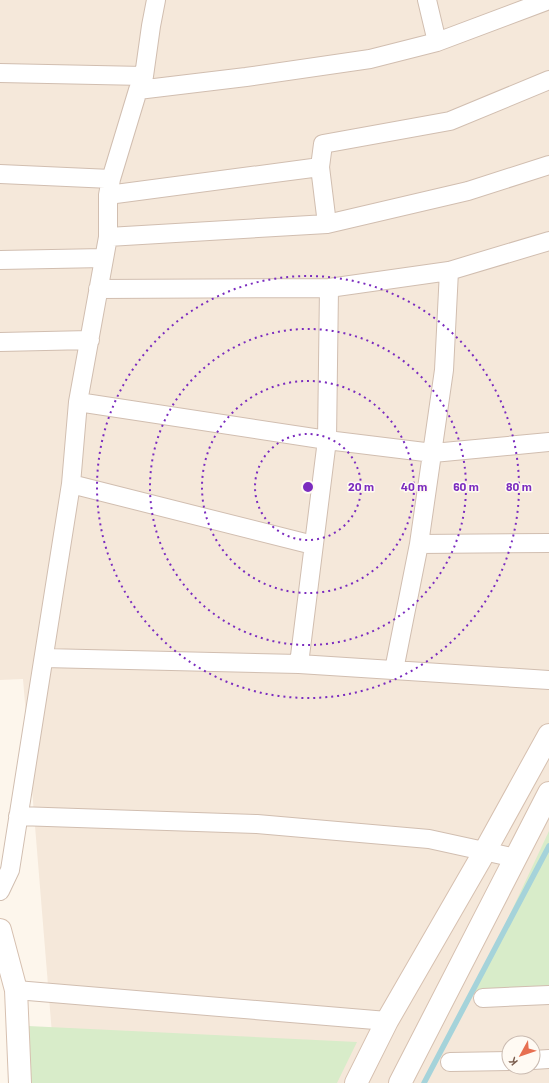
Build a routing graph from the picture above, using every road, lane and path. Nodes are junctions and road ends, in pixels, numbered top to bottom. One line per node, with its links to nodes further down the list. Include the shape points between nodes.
1 (156, 0): 7 (street)
2 (427, 0): 4 (street)
3 (549, 0): 4 (street)
4 (437, 42): 7 (street, via 370,59 246,77)
5 (0, 73): 7 (street)
6 (549, 80): 9 (street, via 450,121 323,144)
7 (141, 83): 11 (street)
8 (549, 165): 12 (street, via 468,192)
9 (320, 167): 11 (street); 12 (street)
10 (0, 174): 11 (street)
11 (109, 187): 13 (street)
12 (327, 224): 13 (street)
13 (108, 237): 15 (street)
14 (549, 242): 17 (street)
15 (104, 258): 16 (street); 19 (street)
16 (0, 260)
17 (449, 271): 18 (street); 25 (street, via 444,370)
18 (329, 288): 19 (street); 23 (street)
19 (98, 289): 20 (street)
20 (90, 340): 21 (street); 22 (street)
21 (0, 342)
22 (78, 402): 23 (street); 26 (street)
23 (327, 440): 25 (street); 29 (street)
24 (549, 442): 25 (street)
25 (433, 453): 28 (street)
26 (72, 484): 29 (street); 30 (street)
27 (549, 543): 28 (street)
28 (419, 544): 32 (street)
29 (313, 545): 31 (street)
30 (44, 658): 31 (street); 36 (street)
31 (299, 664): 32 (street)
32 (394, 670): 33 (street)
33 (549, 680)
34 (549, 735): 37 (street)
35 (546, 806): 38 (street)
36 (18, 816): 37 (street, via 256,824 429,839); 39 (street, via 10,870)
37 (484, 851): 38 (street); 44 (street)
38 (516, 858): 49 (street)
39 (0, 891)
40 (0, 930): 41 (street)
41 (16, 990): 44 (street); 47 (street)
42 (549, 995): 43 (street)
43 (483, 998)
44 (387, 1021): 48 (street)
45 (501, 1061): 46 (street)
46 (450, 1062)
47 (20, 1083)
48 (356, 1083)
49 (400, 1083)

